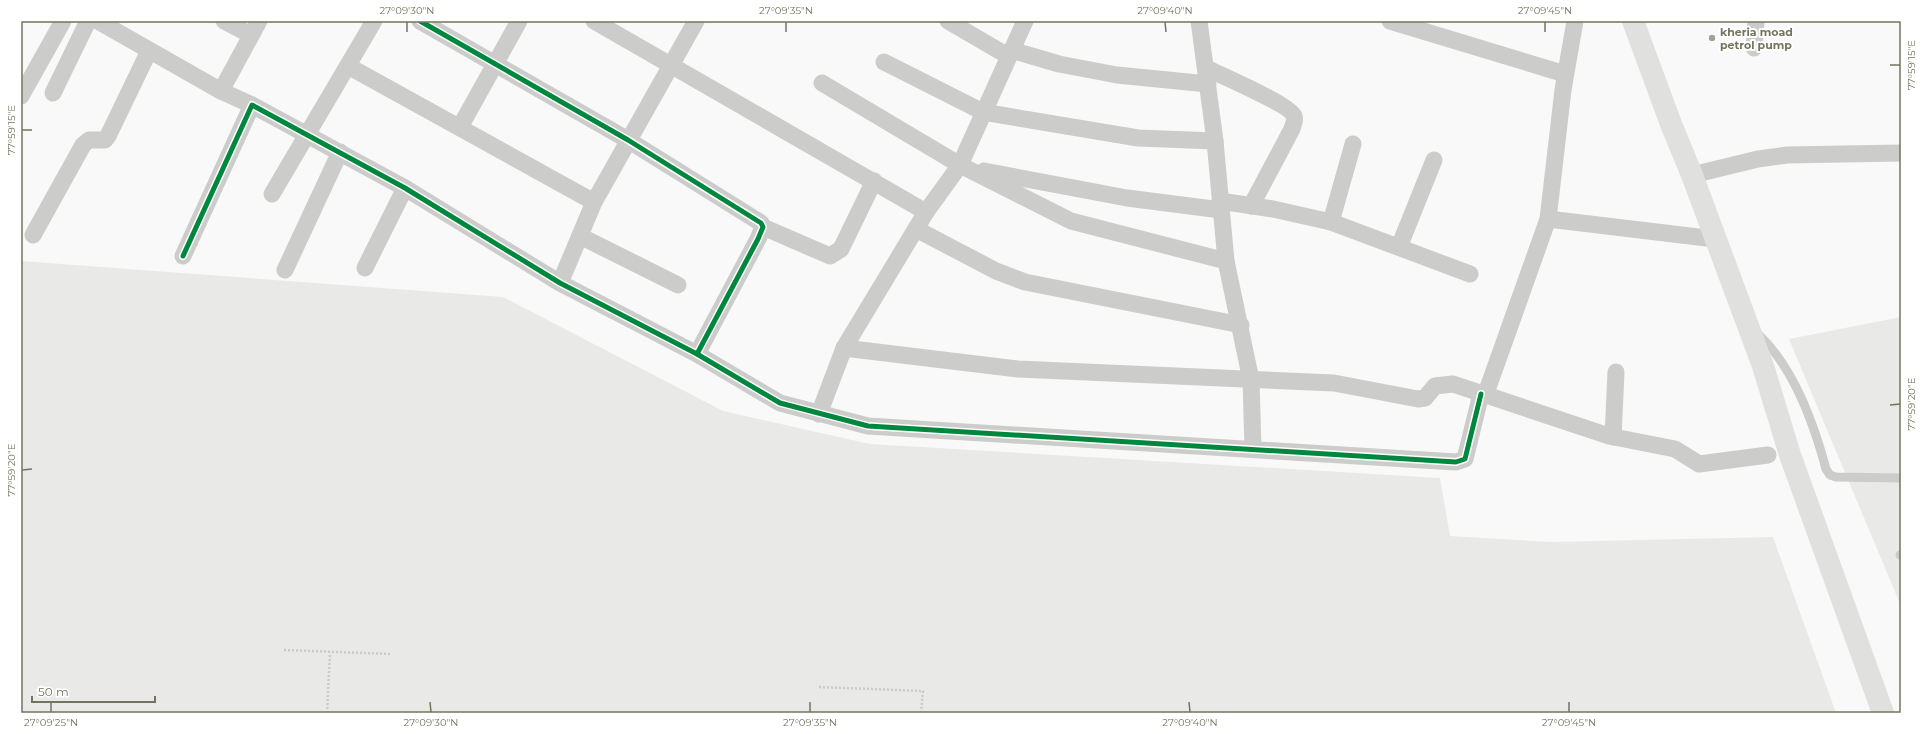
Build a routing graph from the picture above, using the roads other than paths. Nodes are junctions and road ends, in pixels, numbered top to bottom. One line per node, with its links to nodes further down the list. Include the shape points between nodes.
1 (63, 21): 30 (street)
2 (88, 21): 29 (street)
3 (98, 21): 19 (street)
4 (224, 21): 17 (street)
5 (374, 21): 24 (street)
6 (420, 21): 22 (street)
7 (518, 21): 22 (street)
8 (594, 21): 23 (street)
9 (696, 21): 23 (street)
10 (948, 21): 20 (street)
11 (1025, 21): 20 (street)
12 (1199, 21): 26 (street)
13 (1390, 21): 25 (street)
14 (1575, 21): 25 (street)
15 (1633, 21): 42 (main road, via 1670,124)
16 (1756, 21): 18 (street)
17 (255, 28): 28 (street)
18 (1754, 48)
19 (149, 51): 28 (street); 54 (street, via 108,136 105,140 89,140 83,145)
20 (1010, 53): 26 (street, via 1117,75); 32 (street)
21 (884, 62): 32 (street)
22 (494, 64): 33 (street); 35 (street)
23 (672, 64): 35 (street); 43 (street)
24 (348, 66): 33 (street); 34 (street)
25 (1565, 74): 50 (street)
26 (1207, 76): 36 (street); 48 (street, via 1282,106 1294,115 1292,128)
27 (822, 83): 41 (street)
28 (221, 91): 31 (street)
29 (53, 93)
30 (21, 96)
31 (252, 105): 34 (street); 58 (street)
32 (983, 112): 36 (street, via 1138,138); 41 (street)
33 (460, 127): 46 (street)
34 (308, 135): 38 (street); 45 (street)
35 (628, 140): 46 (street); 52 (street, via 758,221)
36 (1215, 141): 47 (street)
37 (1353, 144): 51 (street)
38 (340, 152): 44 (street); 61 (street)
39 (1901, 153): 42 (street, via 1787,155 1758,159)
40 (1434, 160): 57 (street)
41 (964, 167): 47 (street, via 1126,198); 49 (street); 59 (street, via 1071,221)
42 (1692, 175): 56 (main road)
43 (874, 181): 49 (street); 52 (street, via 841,249 830,256)
44 (405, 188): 60 (street); 63 (street)
45 (272, 194)
46 (594, 202): 55 (street)
47 (1220, 206): 48 (street); 59 (street)
48 (1251, 206): 51 (street)
49 (926, 212): 53 (street)
50 (1548, 219): 56 (street); 71 (street)
51 (1331, 222): 57 (street)
52 (763, 227): 68 (street)
53 (916, 229): 66 (street, via 996,271 1025,282); 67 (street)
54 (34, 235)
55 (580, 236): 63 (street); 64 (street)
56 (1715, 239): 65 (main road)
57 (1399, 248): 62 (street)
58 (182, 256)
59 (1226, 261): 66 (street)
60 (365, 268)
61 (285, 270)
62 (1470, 274)
63 (560, 283): 68 (street)
64 (678, 285)
65 (1746, 324): 76 (lane, via 1760,336 1788,372 1812,421 1830,475); 77 (main road, via 1763,366 1790,455)
66 (1241, 325): 70 (street)
67 (844, 348): 70 (street, via 1018,369); 72 (street)
68 (697, 354): 72 (street, via 780,404)
69 (1616, 372): 73 (street)
70 (1251, 380): 71 (street, via 1334,383 1418,399 1425,398 1436,386 1453,384); 74 (street)
71 (1483, 395): 73 (street); 74 (street, via 1465,459 1460,462)
72 (819, 414): 74 (street, via 868,426)
73 (1613, 437): 75 (street, via 1675,449 1699,464)
74 (1253, 449)
75 (1768, 455)
76 (1901, 478)
77 (1883, 713)

